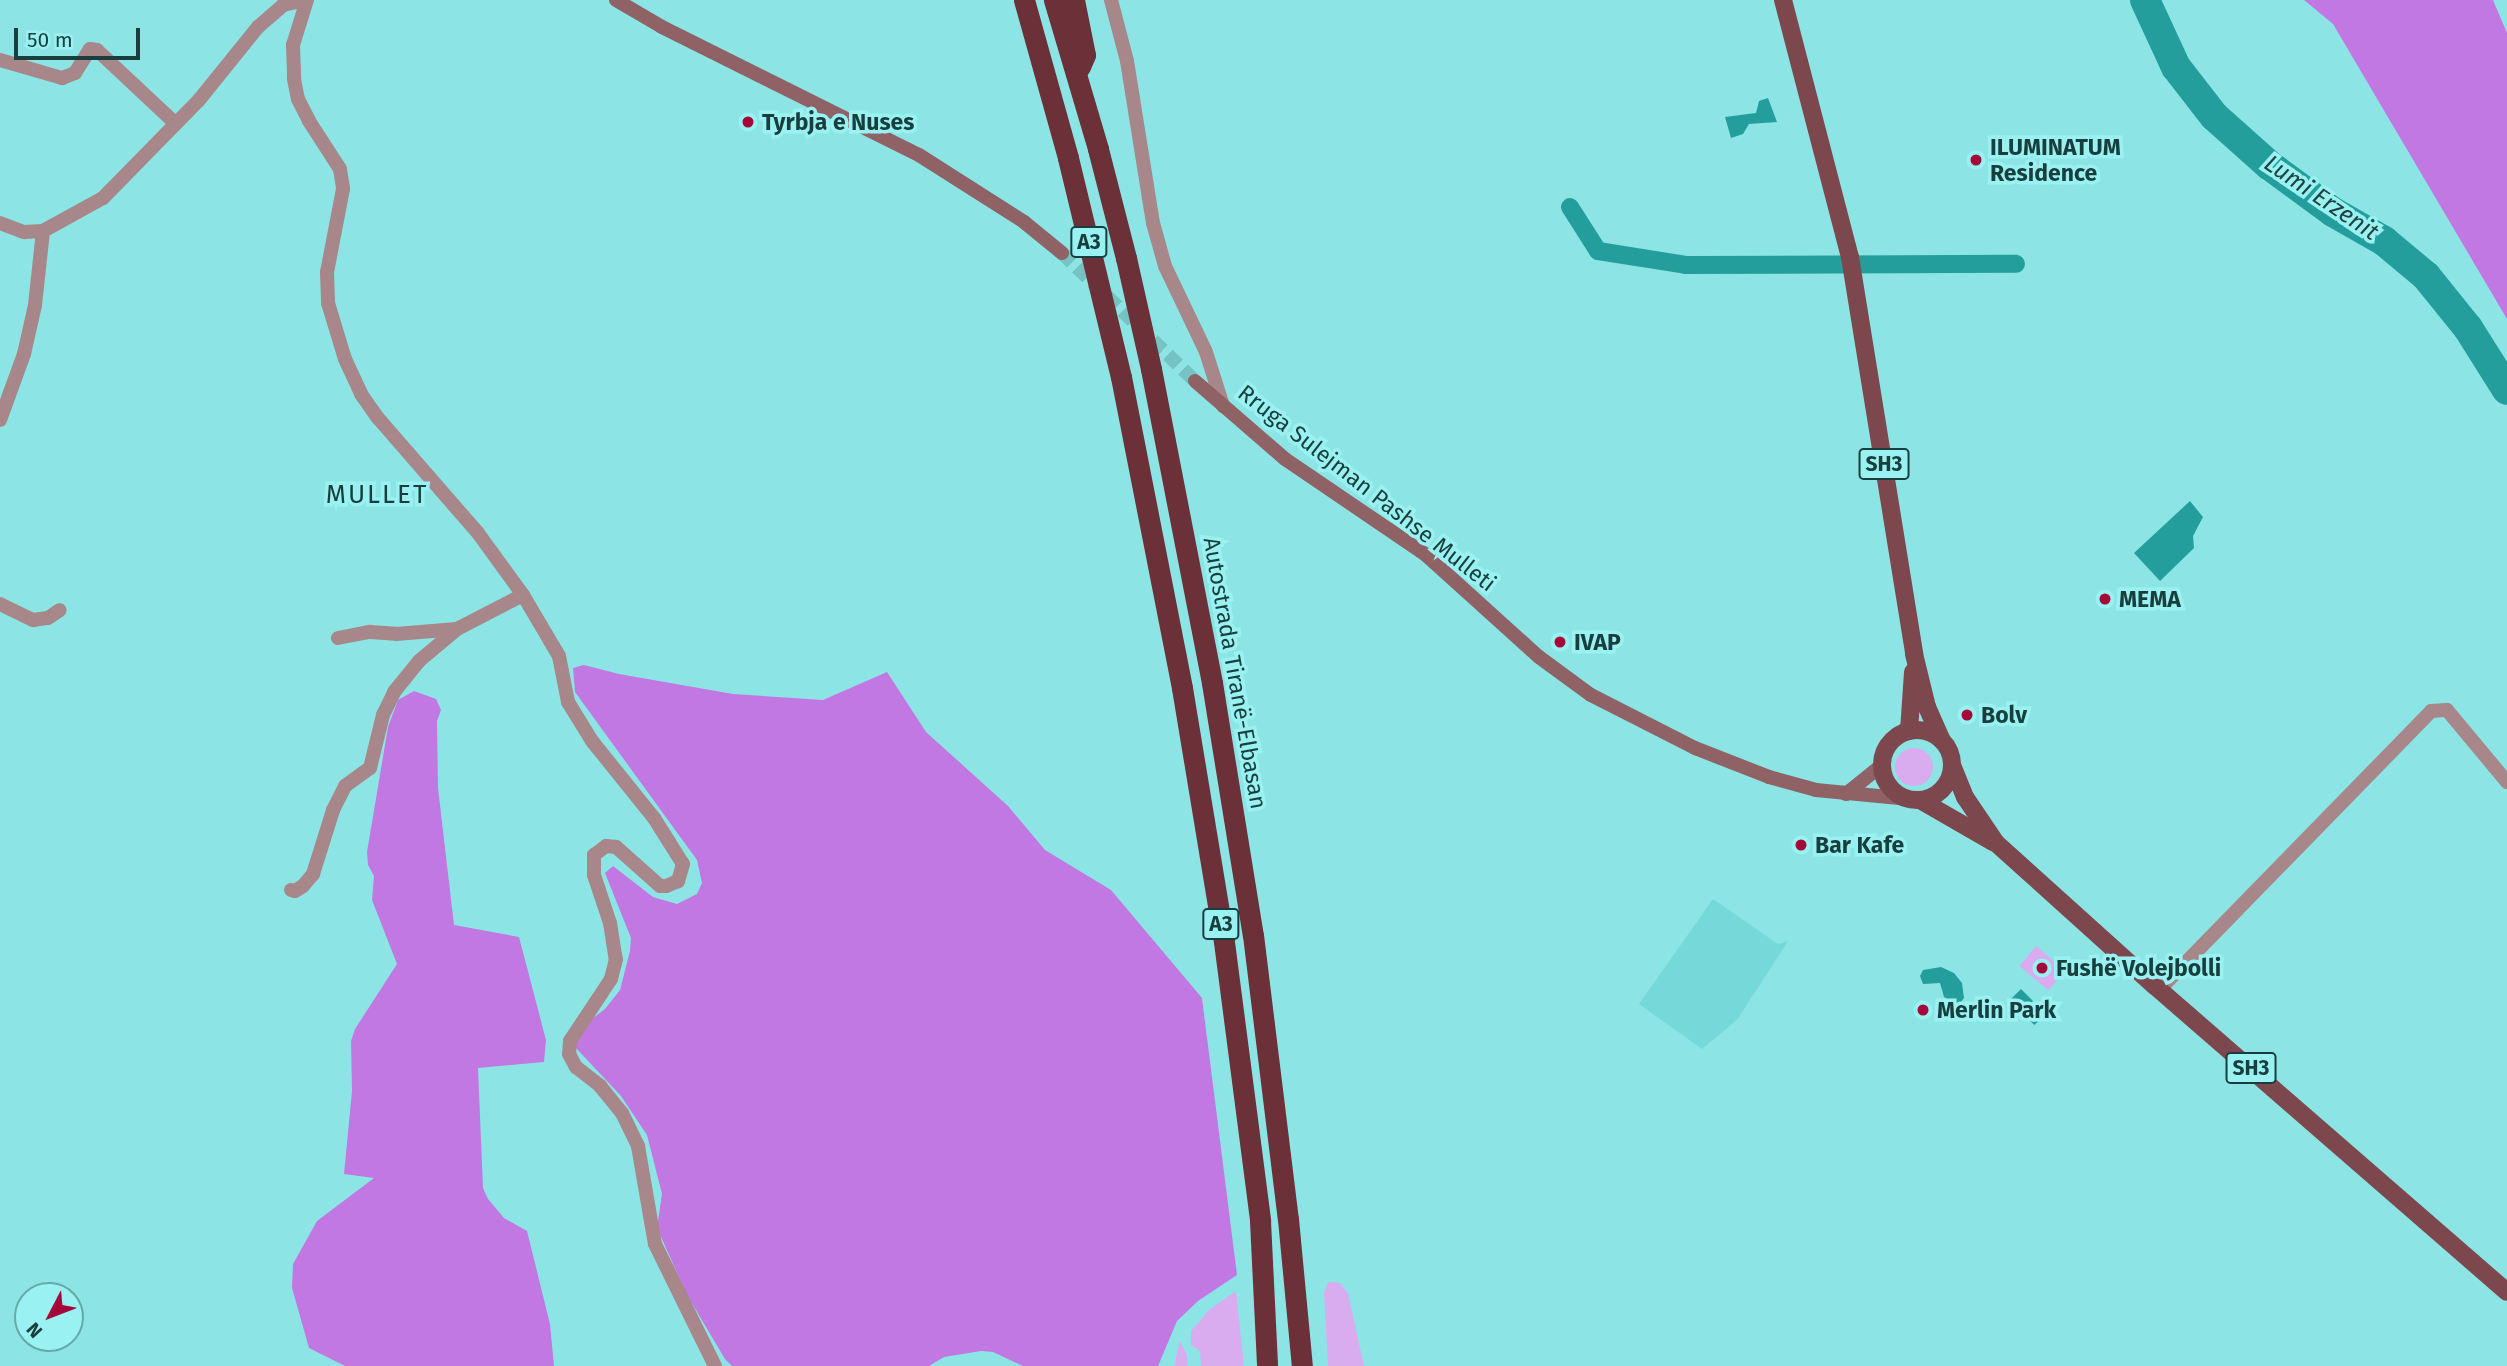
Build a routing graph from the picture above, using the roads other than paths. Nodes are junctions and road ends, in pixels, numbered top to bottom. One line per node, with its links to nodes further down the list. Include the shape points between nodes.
1 (306, 0): 10 (street, via 283,5 258,27); 17 (street, via 293,46 294,79 309,121 340,169 343,189 327,272 328,303 345,359 360,394 378,418 478,533)
2 (616, 0): 13 (main road, via 919,155 1024,222)
3 (1024, 0): 35 (highway, A3, via 1121,377 1184,701 1224,942 1258,1208)
4 (1054, 0): 9 (highway, Autostrada Tiranë-Elbasan / A3)
5 (1074, 0): 9 (highway, via 1085,55)
6 (1111, 0): 15 (street, via 1127,61 1153,223 1165,266 1206,352)
7 (1785, 6): 22 (main road, SH3, via 1853,274)
8 (0, 60): 10 (street, via 62,78 75,73 90,49 97,50)
9 (1077, 75): 36 (highway, Autostrada Tiranë-Elbasan / A3, via 1151,369 1212,682 1253,935)
10 (176, 124): 12 (street, via 103,198)
11 (0, 223): 12 (street, via 24,232)
12 (43, 231): 16 (street, via 24,354)
13 (1062, 253)
14 (1195, 381): 15 (main road, Rruga Sulejman Pashse Mulleti)
15 (1223, 406): 28 (main road, Rruga Sulejman Pashse Mulleti, via 1314,480 1426,555 1539,657 1591,695 1695,748 1769,777)
16 (0, 420)
17 (523, 595): 20 (street); 34 (street, via 558,656 568,702 683,864 678,881 660,886 616,847 606,846 594,855 594,875 616,959 611,978 570,1041 569,1054 622,1113 638,1146 655,1244)
18 (0, 604): 19 (street, via 33,620)
19 (60, 610)
20 (457, 629): 21 (street, via 370,632); 31 (street, via 419,661 394,692 383,715 370,768 345,786 313,874 303,886)
21 (338, 638)
22 (1914, 654): 23 (main road, SH3); 24 (main road, SH3, via 1927,707)
23 (1909, 731): 24 (main road, via 1930,732); 25 (main road, via 1888,746)
24 (1942, 741): 26 (main road, SH3)
25 (1882, 765): 28 (main road); 29 (main road, SH3, via 1891,789)
26 (1952, 765): 29 (main road, via 1943,789 1935,796); 30 (main road, SH3, via 1965,797)
27 (2507, 782): 32 (street, via 2448,710 2431,711)
28 (1846, 794): 29 (main road, Rruga Sulejman Pashse Mulleti)
29 (1915, 800): 30 (main road, SH3)
30 (1996, 843): 32 (main road, SH3)
31 (291, 890)
32 (2159, 990): 33 (main road, SH3)
33 (2507, 1292)
34 (716, 1366)
35 (1267, 1366)
36 (1302, 1366)

